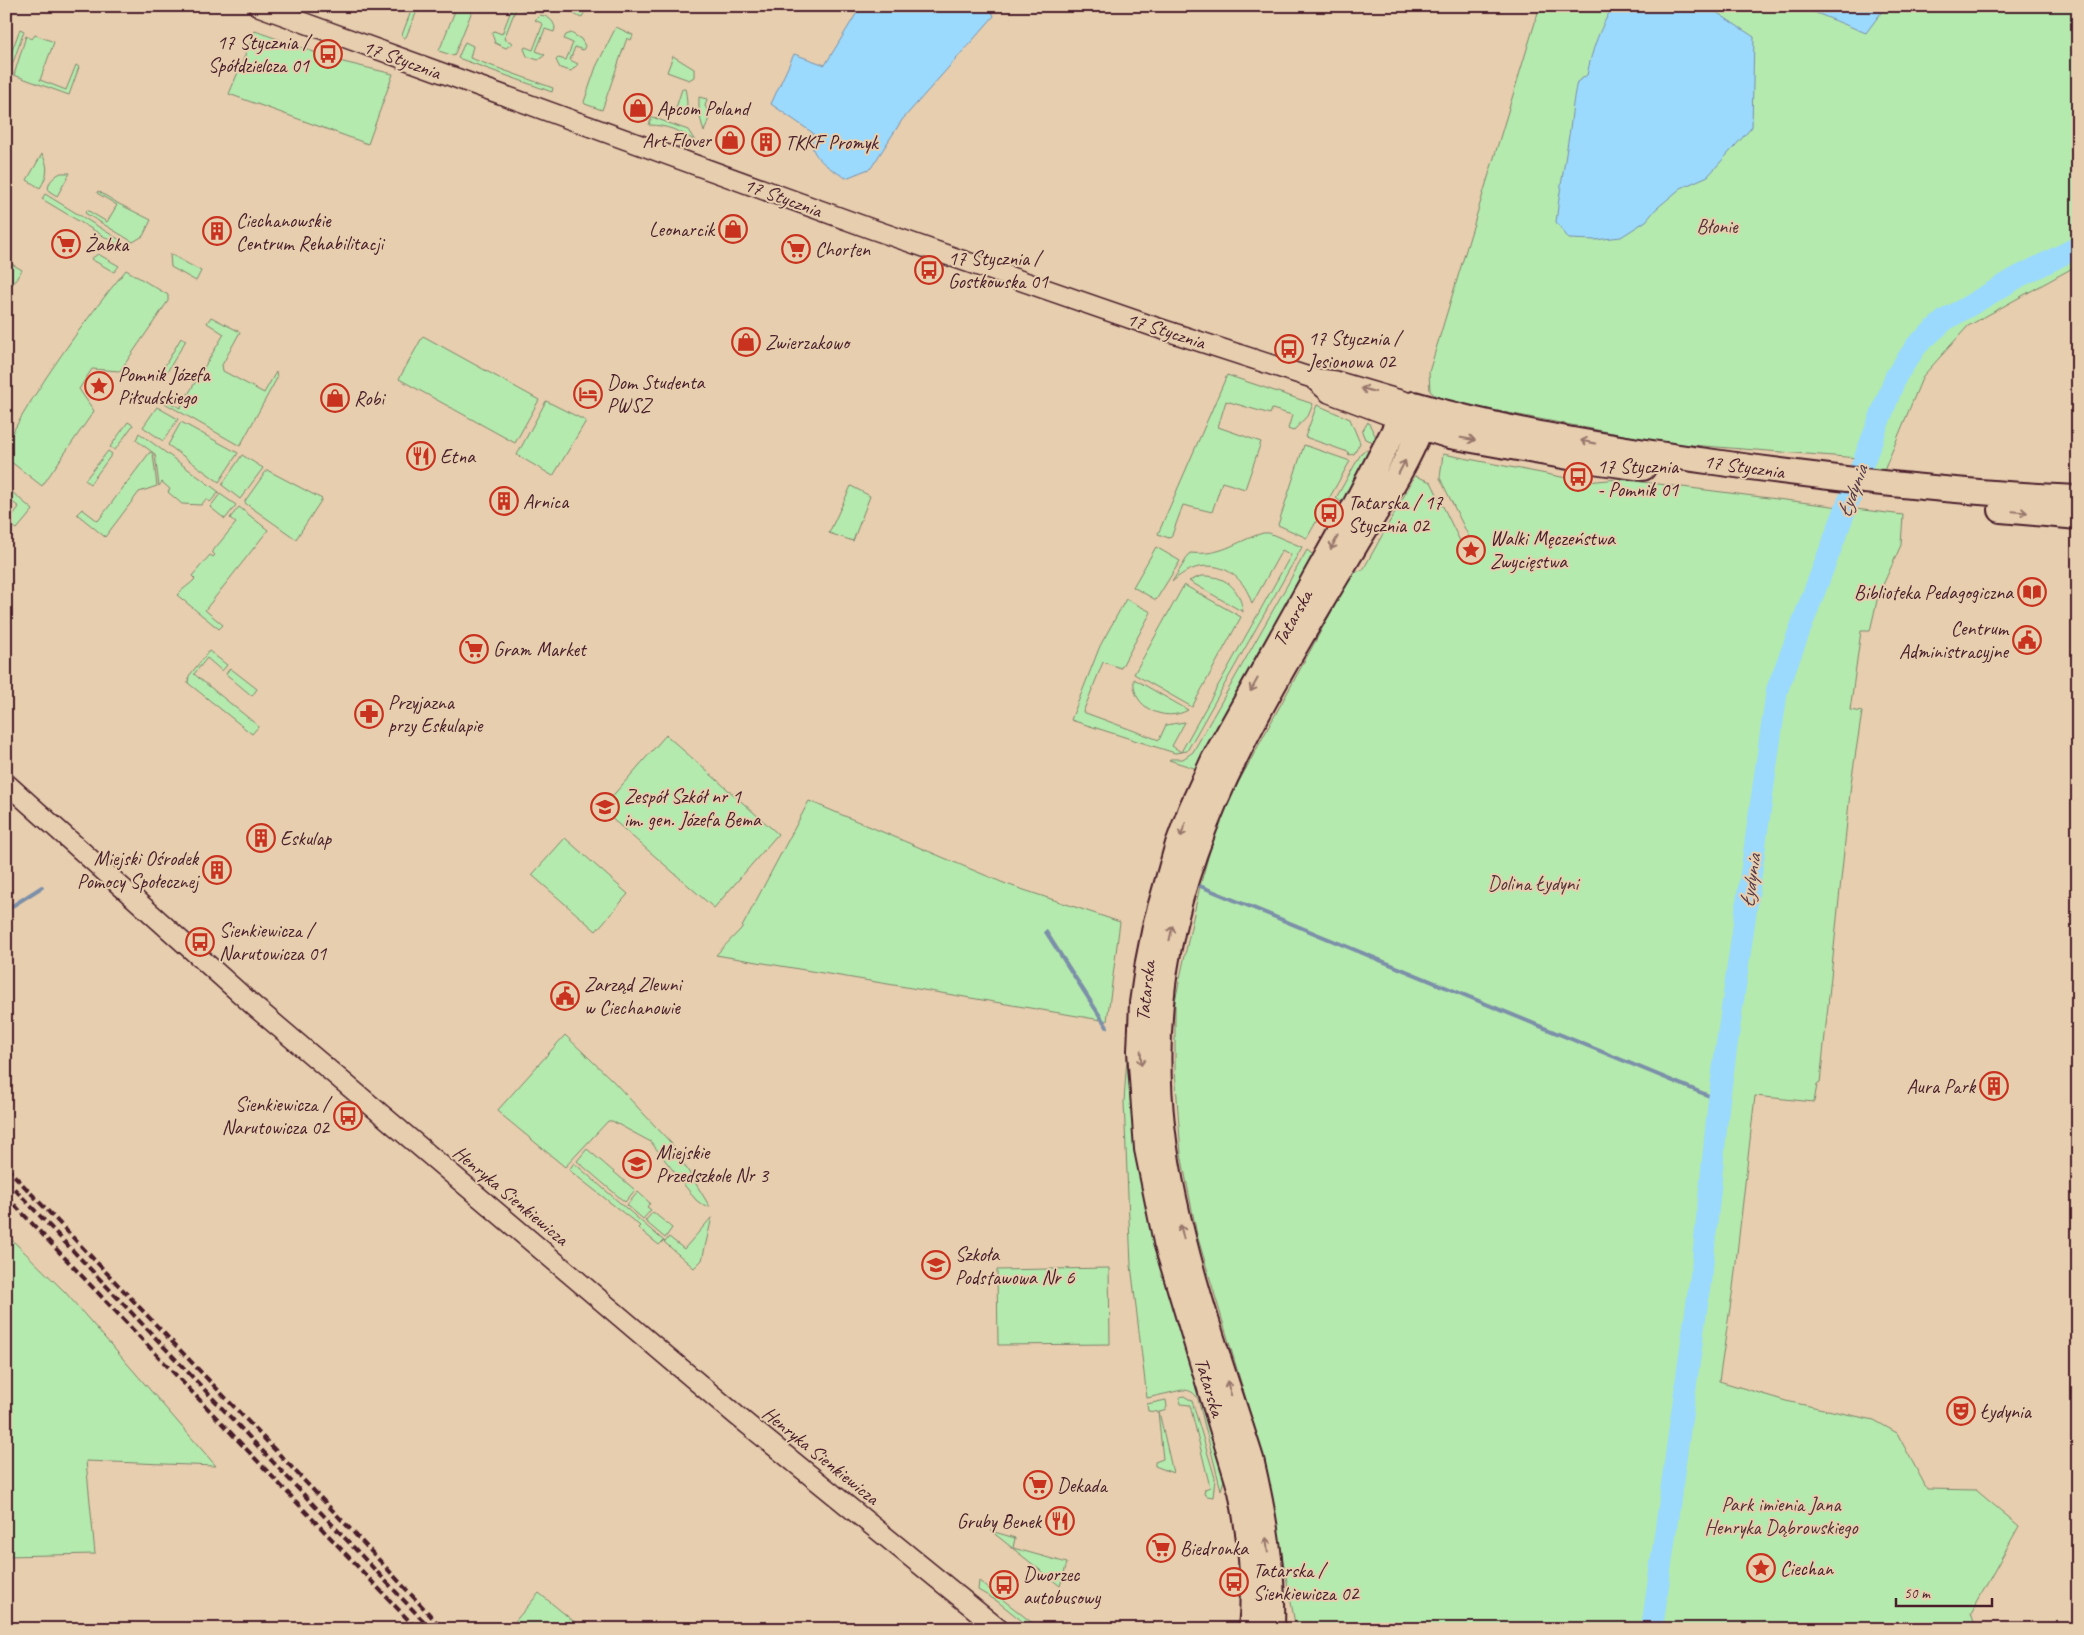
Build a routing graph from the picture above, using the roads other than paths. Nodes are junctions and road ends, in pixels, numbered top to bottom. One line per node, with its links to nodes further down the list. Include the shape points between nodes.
1 (258, 6): 2 (street, 17 Stycznia, via 870,228 1152,326 1312,378 1336,381)
2 (1412, 417): 3 (main road, 17 Stycznia, via 1453,415 1636,451 1824,483); 8 (main road, Tatarska, one-way to 8, via 1351,513 1214,758 1191,809 1167,881 1156,922 1142,1004 1140,1050 1147,1149 1166,1242 1241,1490 1253,1579); 9 (main road, Tatarska, one-way to 2, via 1268,1546 1258,1487 1183,1238 1170,1177 1160,1103 1160,1005 1173,926 1211,807 1257,715 1398,474)
3 (1888, 490): 4 (main road, 17 Stycznia); 5 (main road, 17 Stycznia, one-way to 5, via 2009,511)
4 (2078, 498)
5 (2078, 517)
6 (6, 783): 7 (street, Henryka Sienkiewicza, via 269,1020 736,1415)
7 (998, 1629)
8 (1251, 1629)
9 (1272, 1629)

